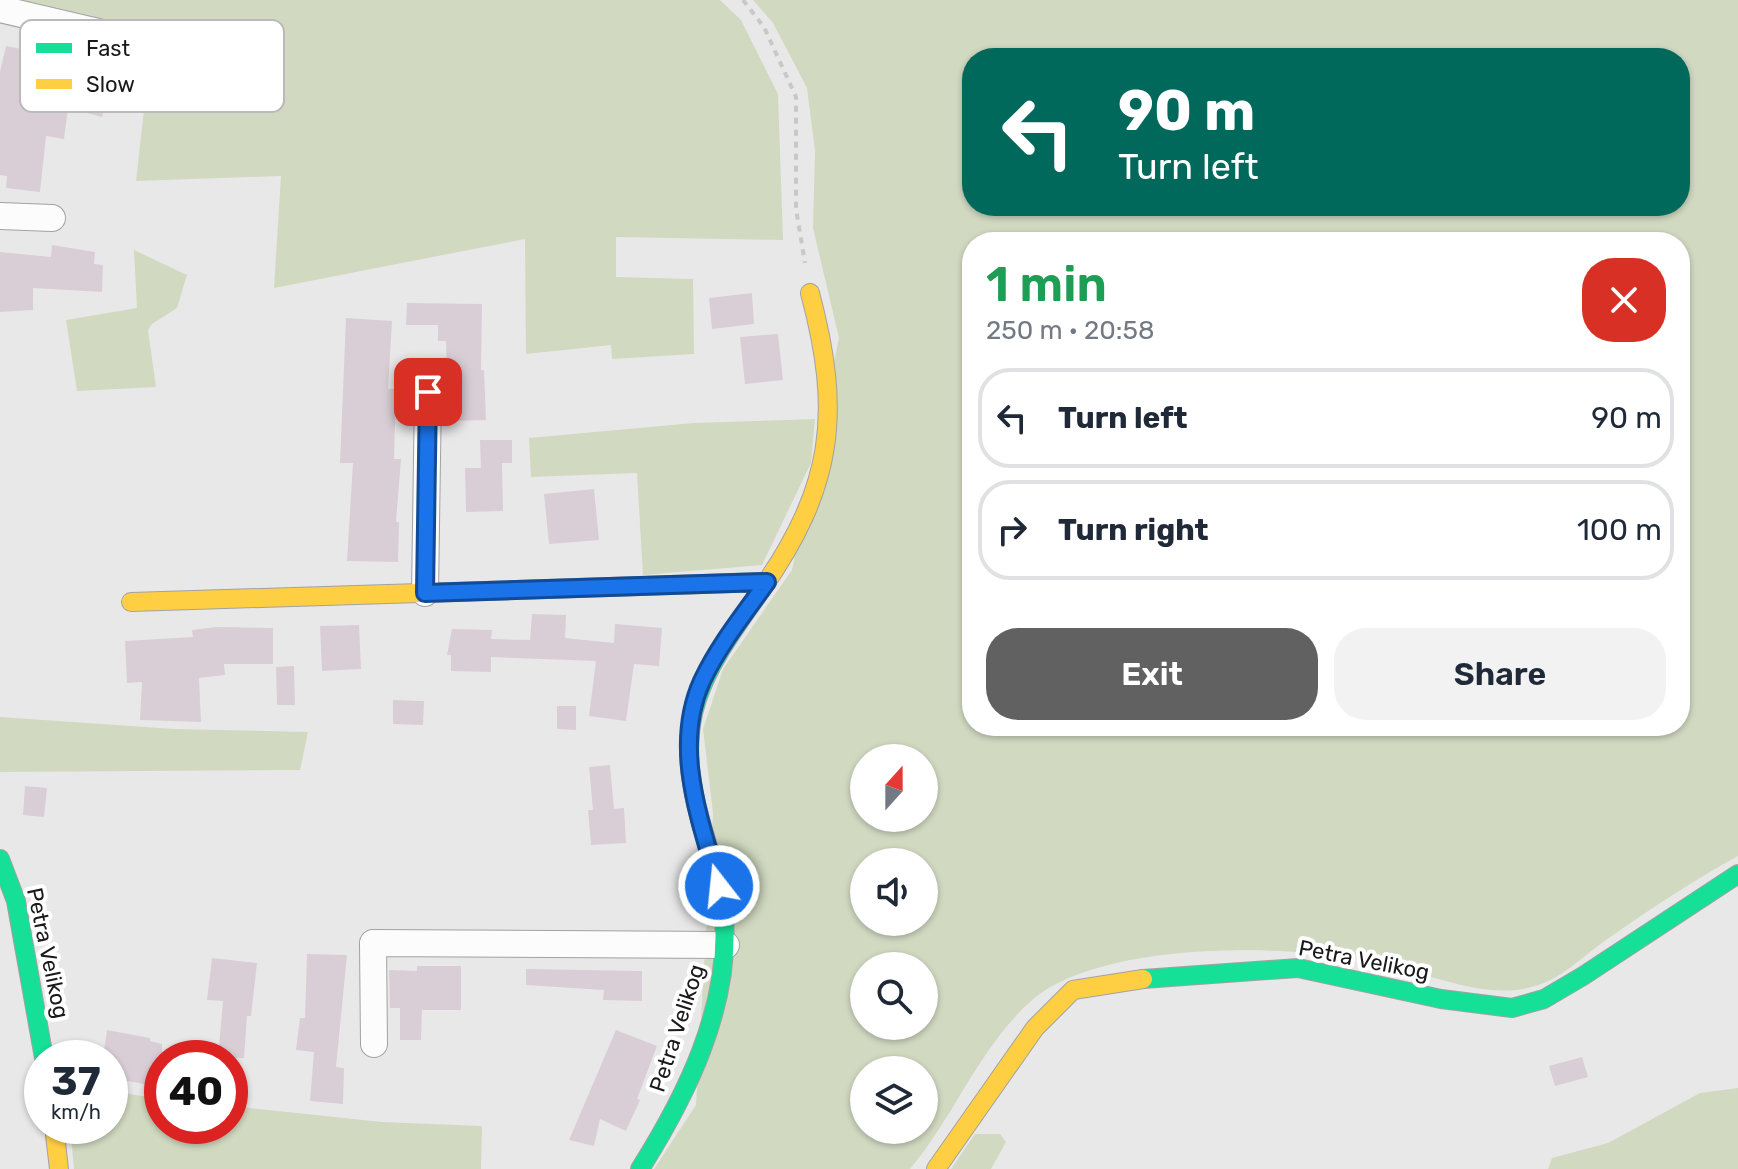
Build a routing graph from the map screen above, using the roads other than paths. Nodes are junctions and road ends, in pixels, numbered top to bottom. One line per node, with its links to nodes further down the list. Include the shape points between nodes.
1 (0, 9): 2 (street)
2 (47, 20)
3 (0, 216): 4 (street)
4 (52, 218)
5 (810, 293): 7 (street, Petra Velikog, via 828,371 826,434 810,498 787,552)
6 (428, 392): 8 (street)
7 (767, 582): 8 (street); 13 (street, Petra Velikog, via 702,681 691,713 688,741 696,805 719,886)
8 (425, 593): 9 (street)
9 (131, 602)
10 (0, 859): 12 (street, Petra Velikog)
11 (1738, 874): 19 (street, Petra Velikog, via 1570,984 1512,1008 1441,999 1298,968 1179,974 1073,990 1035,1028)
12 (8, 900): 14 (street, Petra Velikog)
13 (726, 945): 15 (street, via 373,943); 18 (street, Petra Velikog, via 719,988 682,1096)
14 (40, 1040)
15 (374, 1044)
16 (56, 1144): 17 (street)
17 (59, 1169)
18 (640, 1169)
19 (936, 1169)

